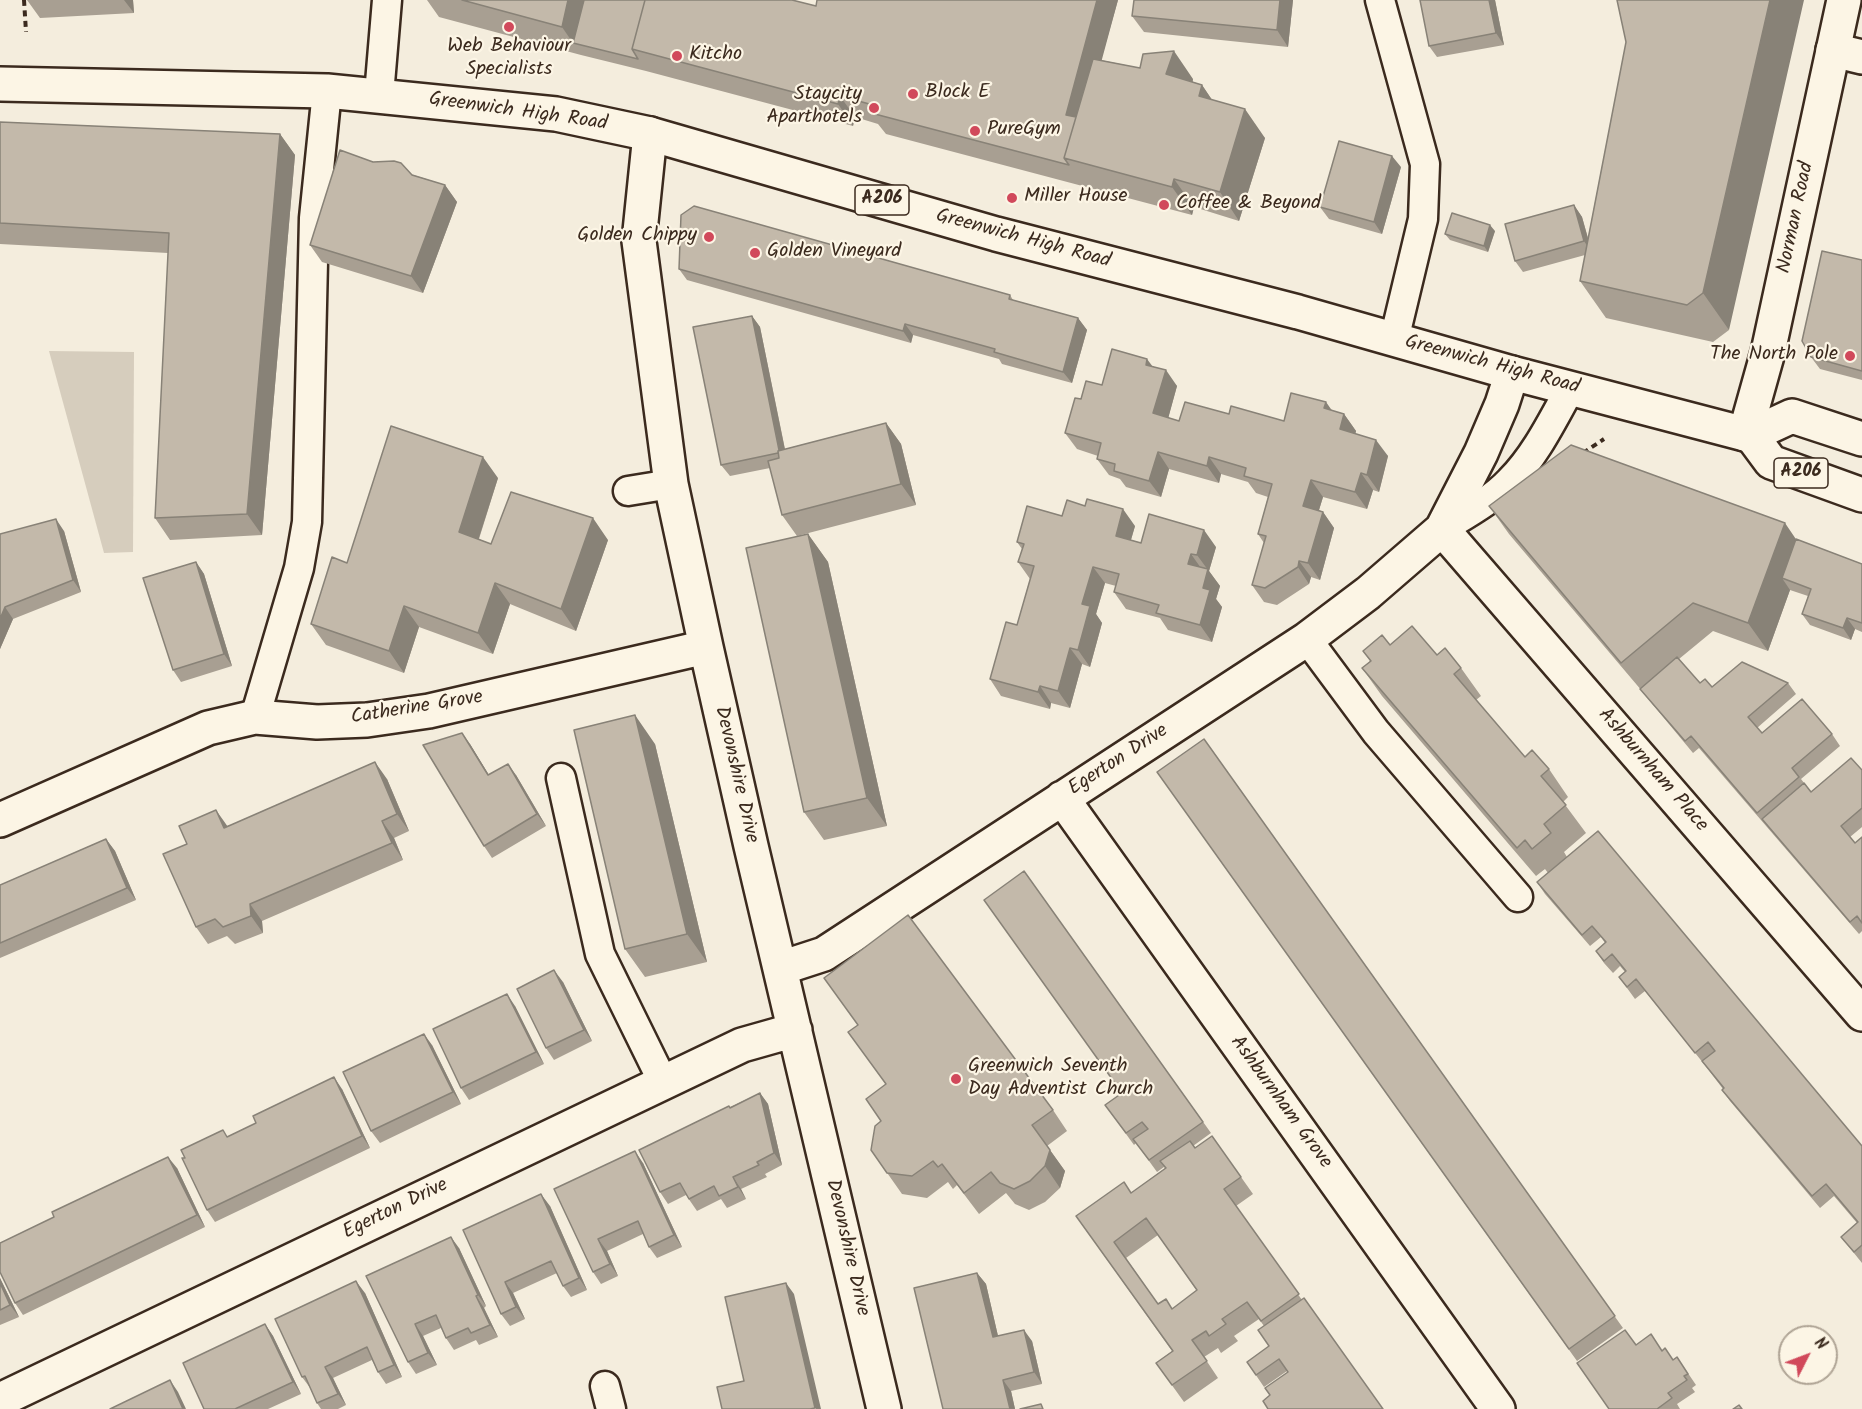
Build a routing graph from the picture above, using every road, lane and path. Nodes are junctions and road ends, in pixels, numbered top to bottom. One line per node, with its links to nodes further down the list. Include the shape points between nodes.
1 (24, 0): 5 (path)
2 (387, 0): 9 (lane)
3 (1380, 0): 11 (lane, via 1425,165 1423,219)
4 (1844, 0): 6 (street, Norman Road)
5 (26, 32)
6 (1848, 53): 14 (street, Norman Road)
7 (0, 84): 8 (street, Greenwich High Road / A206)
8 (327, 91): 9 (street, Greenwich High Road / A206); 22 (lane, via 314,218 307,522 299,568)
9 (379, 95): 10 (street, Greenwich High Road / A206, via 555,114)
10 (650, 134): 11 (street, Greenwich High Road / A206, via 996,234); 16 (street, Devonshire Drive, via 639,241)
11 (1394, 340): 12 (street, Greenwich High Road / A206)
12 (1512, 373): 13 (street, Greenwich High Road / A206); 19 (street, Egerton Drive, via 1485,442)
13 (1570, 387): 14 (street, Greenwich High Road / A206); 19 (lane, Egerton Drive, via 1542,439 1512,480)
14 (1748, 434): 15 (street, A206, via 1792,416); 18 (street, A206, via 1772,462)
15 (1862, 439)
16 (671, 484): 17 (lane); 21 (street, Devonshire Drive)
17 (628, 491)
18 (1862, 495)
19 (1442, 529): 20 (street, Egerton Drive); 28 (street, Ashburnham Place)
20 (1307, 639): 24 (street, Egerton Drive); 26 (lane, via 1376,732)
21 (706, 647): 22 (street, Catherine Grove, via 429,711 327,722); 27 (street, Devonshire Drive)
22 (255, 717): 25 (street, Catherine Grove, via 208,729)
23 (561, 778): 30 (lane, via 600,954)
24 (1062, 798): 27 (street, Egerton Drive, via 824,954); 33 (street, Ashburnham Grove)
25 (0, 820)
26 (1518, 897)
27 (781, 968): 29 (street, Devonshire Drive)
28 (1862, 1014)
29 (795, 1030): 30 (street, Egerton Drive, via 742,1045); 32 (street, Devonshire Drive)
30 (663, 1082): 31 (street, Egerton Drive)
31 (0, 1400)
32 (884, 1409)
33 (1498, 1409)

